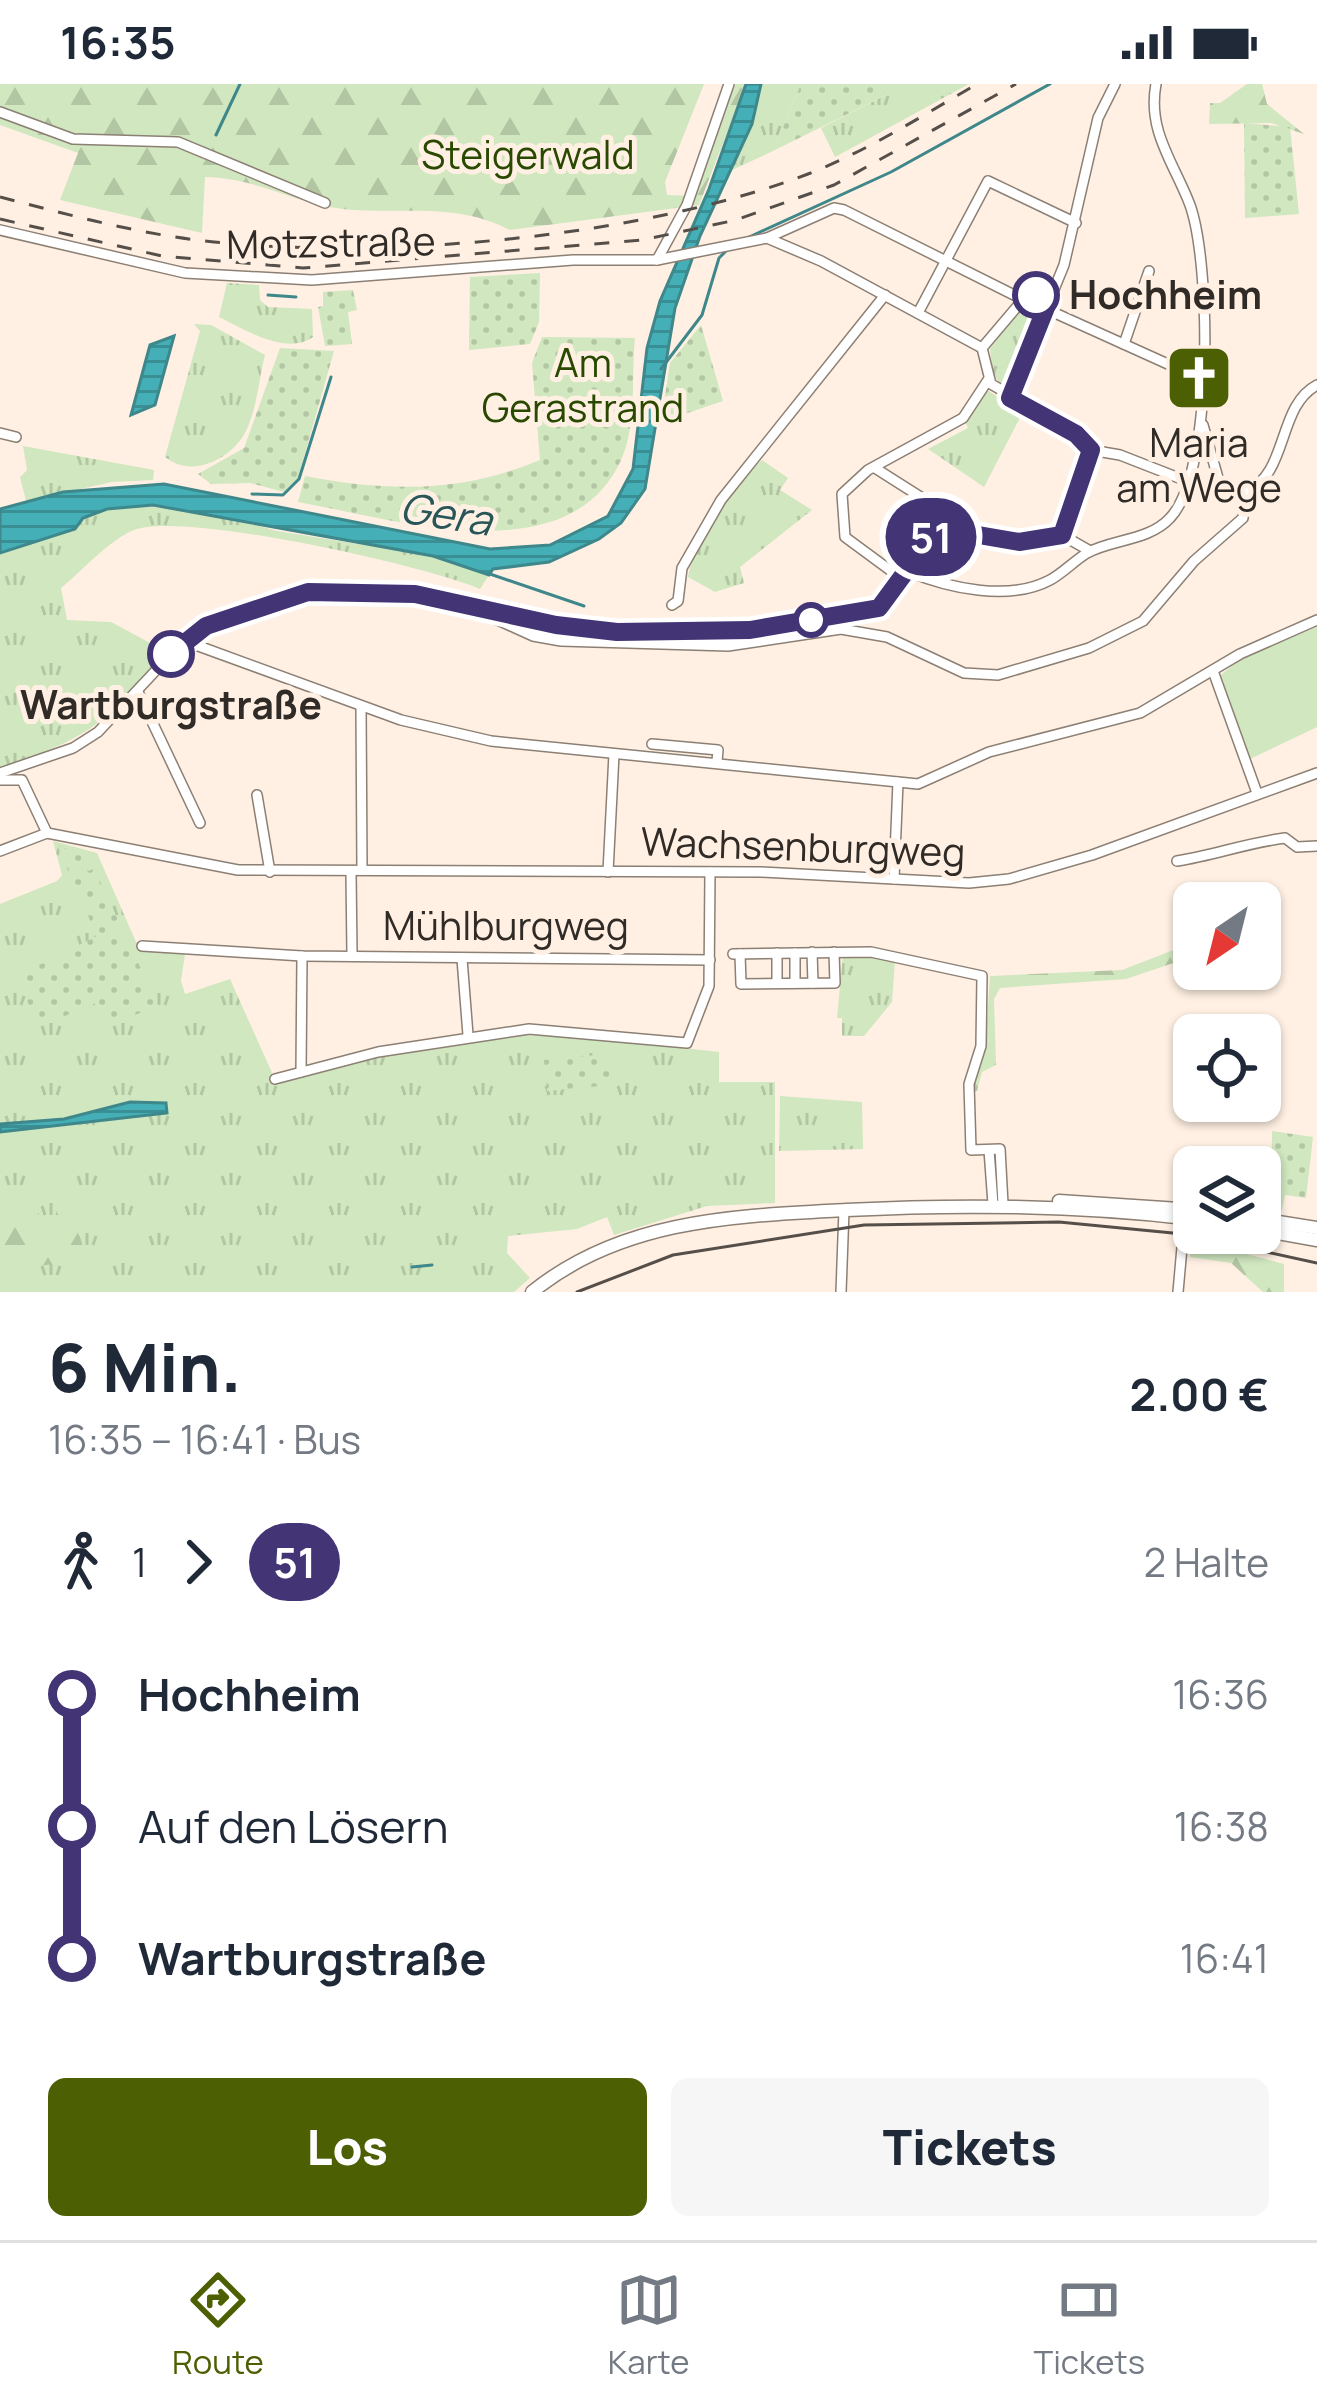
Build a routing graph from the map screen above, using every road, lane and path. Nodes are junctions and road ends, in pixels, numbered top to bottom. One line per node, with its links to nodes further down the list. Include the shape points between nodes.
1 (729, 84): 9 (street)
2 (1115, 84): 6 (street, via 1098,118)
3 (1156, 84): 18 (street, via 1154,124 1197,236)
4 (0, 112): 5 (street, via 74,139 178,142)
5 (326, 202)
6 (1076, 223): 10 (street, via 993,180); 14 (street)
7 (0, 230): 9 (street, Motzstraße, via 146,266 244,278)
8 (767, 238): 9 (street, Motzstraße); 10 (street, via 834,208); 12 (street)
9 (662, 259)
10 (946, 259): 13 (street); 15 (street)
11 (1149, 271): 16 (street)
12 (885, 295): 15 (street); 39 (street, via 721,500 682,568)
13 (1021, 300): 14 (street); 17 (street)
14 (1047, 306): 16 (street); 23 (street)
15 (918, 313): 17 (street)
16 (1124, 344): 19 (street)
17 (982, 348): 20 (street)
18 (1204, 361): 19 (street); 22 (street)
19 (1192, 374): 22 (street)
20 (988, 380): 23 (street); 28 (street, via 963,418)
21 (1317, 385): 31 (street, via 1302,397 1266,478)
22 (1205, 388): 24 (street)
23 (1010, 398): 27 (street)
24 (1202, 420): 29 (street); 30 (street)
25 (0, 433): 26 (street)
26 (16, 437)
27 (1091, 450): 29 (street); 33 (street)
28 (875, 469): 32 (street, via 960,522); 37 (street, via 846,487 839,510 845,537)
29 (1191, 481): 30 (street); 35 (street, via 1162,525)
30 (1220, 485): 31 (street)
31 (1246, 492): 43 (street, via 1243,518 1194,561 1163,604 1089,648 1014,672 981,675 842,628)
32 (961, 532): 33 (street, via 1002,542); 37 (street, via 932,536)
33 (1062, 535): 34 (street)
34 (1074, 546): 35 (street); 36 (street)
35 (1090, 551): 36 (street)
36 (1073, 561): 37 (street, via 1053,579 1002,591)
37 (905, 575): 41 (street, via 879,608)
38 (465, 604): 41 (street, via 595,630); 42 (street, via 387,592 308,592); 43 (street, via 547,640)
39 (672, 605)
40 (1317, 620): 44 (street)
41 (766, 628): 43 (street)
42 (182, 640): 45 (street); 46 (street)
43 (714, 644)
44 (1213, 671): 52 (street, via 1140,713 989,752 932,782); 53 (street)
45 (138, 692): 51 (street, via 86,740); 55 (street)
46 (361, 706): 48 (street, via 491,741); 60 (street)
47 (652, 744): 49 (street, via 718,750)
48 (614, 754): 49 (street); 62 (street)
49 (717, 761): 52 (street)
50 (1317, 773): 53 (street, Wachsenburgweg)
51 (0, 777): 56 (street, via 22,780)
52 (898, 782): 64 (street)
53 (1257, 794): 64 (street, Wachsenburgweg, via 1009,879)
54 (257, 795): 61 (street)
55 (200, 823)
56 (47, 833): 58 (street); 61 (street, Wachsenburgweg)
57 (1317, 846): 59 (street, via 1285,838)
58 (0, 851)
59 (1177, 861)
60 (357, 871): 61 (street, Wachsenburgweg); 62 (street, Wachsenburgweg); 71 (street)
61 (270, 872)
62 (608, 872): 63 (street, Wachsenburgweg)
63 (710, 872): 64 (street, Wachsenburgweg); 74 (street)
64 (894, 879)
65 (142, 946): 72 (street, Mühlburgweg)
66 (795, 952): 67 (street); 70 (street); 77 (street)
67 (812, 952): 68 (street); 78 (street)
68 (834, 952): 78 (street, via 835,983); 82 (street, via 984,980 981,1046 969,1084 971,1150 988,1150)
69 (760, 953): 70 (street); 75 (street); 75 (street, via 736,954 740,984)
70 (777, 953): 76 (street)
71 (352, 955): 72 (street, Mühlburgweg); 73 (street, Mühlburgweg)
72 (302, 956): 80 (street)
73 (462, 959): 74 (street, Mühlburgweg); 79 (street)
74 (710, 959): 79 (street, via 707,996 687,1043 551,1029)
75 (760, 983): 76 (street)
76 (777, 983): 77 (street)
77 (795, 983): 78 (street)
78 (812, 983)
79 (468, 1035): 80 (street)
80 (301, 1072): 81 (street)
81 (275, 1079)
82 (998, 1204): 83 (main road); 84 (main road)
83 (844, 1210): 90 (main road, via 728,1217 649,1232 574,1263); 91 (street)
84 (1173, 1213)
85 (1281, 1222): 86 (main road)
86 (1317, 1228)
87 (1281, 1234): 88 (main road)
88 (1317, 1240)
89 (1183, 1254): 92 (street)
90 (532, 1292)
91 (842, 1292)
92 (1178, 1292)

